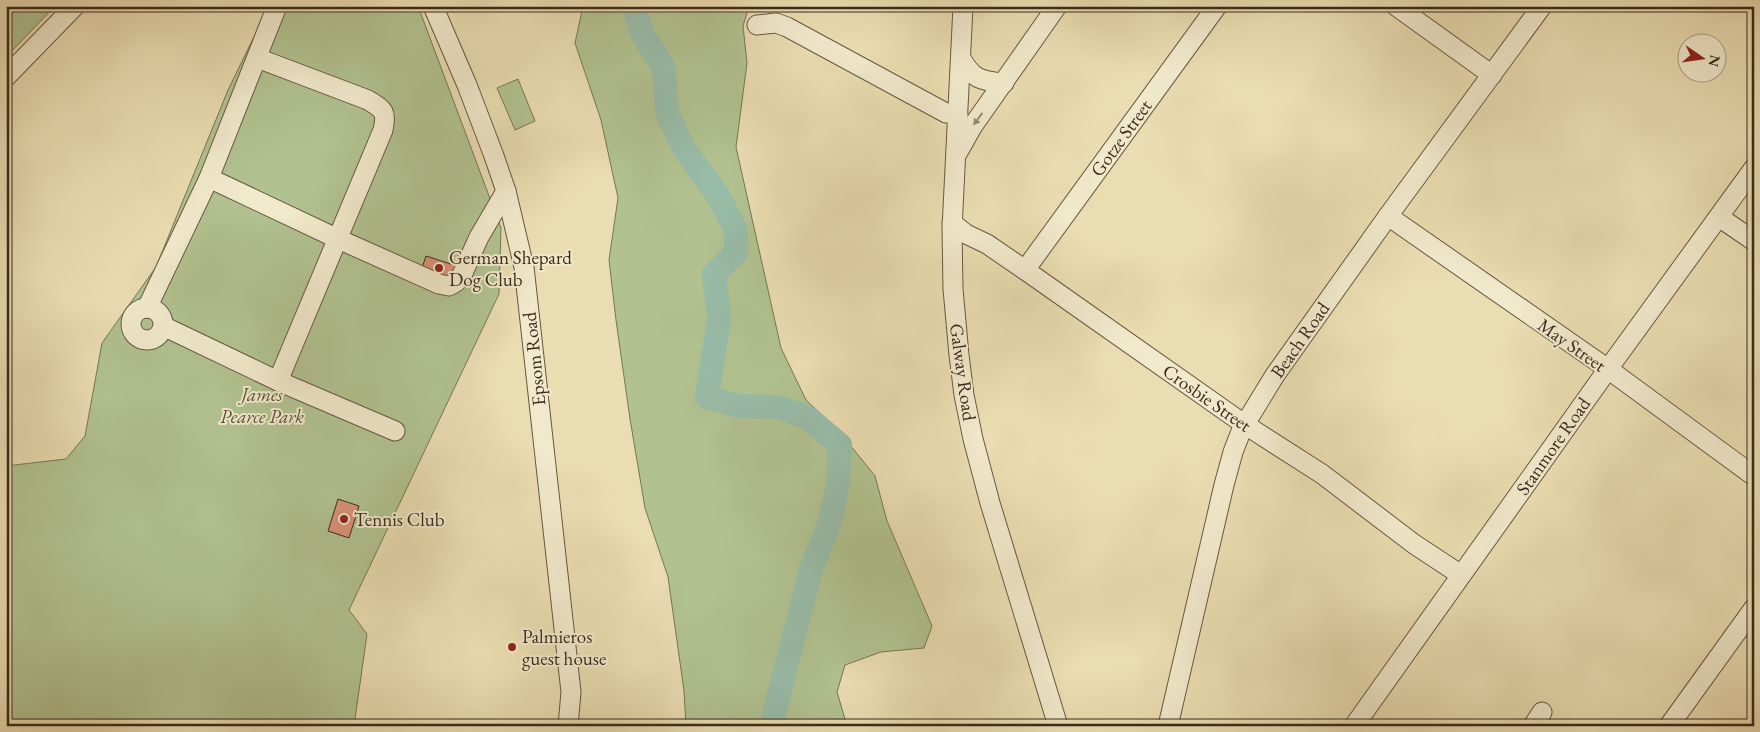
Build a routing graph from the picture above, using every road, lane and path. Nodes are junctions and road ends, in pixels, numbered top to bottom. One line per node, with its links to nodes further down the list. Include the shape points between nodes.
1 (75, 6): 13 (street)
2 (277, 6): 10 (street)
3 (433, 6): 19 (street, Epsom Road)
4 (964, 6): 11 (street, Galway Road)
5 (1057, 6): 14 (street)
6 (1216, 6): 25 (street, Gotze Street)
7 (1396, 6): 12 (street)
8 (1542, 6): 12 (street, Beach Road)
9 (757, 25): 15 (street, via 776,23 787,27 946,113)
10 (257, 58): 18 (street); 23 (street, via 368,100 385,114 383,130)
11 (961, 58): 14 (street, via 974,76); 15 (street, Galway Road)
12 (1492, 75): 20 (street, Beach Road)
13 (6, 77)
14 (1004, 83): 16 (street, one-way to 16, via 972,127)
15 (958, 116): 16 (street, Galway Road)
16 (956, 156): 22 (street, Galway Road)
17 (1754, 168): 21 (street, Stanmore Road)
18 (209, 178): 23 (street); 26 (street)
19 (506, 191): 23 (street, via 462,275 449,286); 35 (street, Epsom Road, via 524,267 571,692)
20 (1388, 216): 28 (street, May Street); 30 (street, Beach Road)
21 (1719, 217): 24 (street); 28 (street, Stanmore Road)
22 (952, 223): 25 (street, Crosbie Street); 36 (street, Galway Road, via 955,322 968,416 990,503)
23 (336, 238): 29 (street)
24 (1754, 241)
25 (1025, 270): 30 (street, Crosbie Street)
26 (147, 308): 27 (street, via 162,317); 27 (street, via 134,315 131,325 135,334 144,340 154,338)
27 (163, 326): 29 (street)
28 (1608, 369): 32 (street, May Street); 33 (street, Stanmore Road)
29 (278, 381): 31 (street)
30 (1244, 424): 33 (street, Crosbie Street, via 1322,474 1414,544); 37 (street, Beach Road, via 1224,486)
31 (395, 431)
32 (1754, 476)
33 (1461, 575): 38 (street, Stanmore Road)
34 (1754, 608): 39 (street)
35 (568, 726)
36 (1058, 726)
37 (1168, 726)
38 (1354, 726)
39 (1669, 726)

